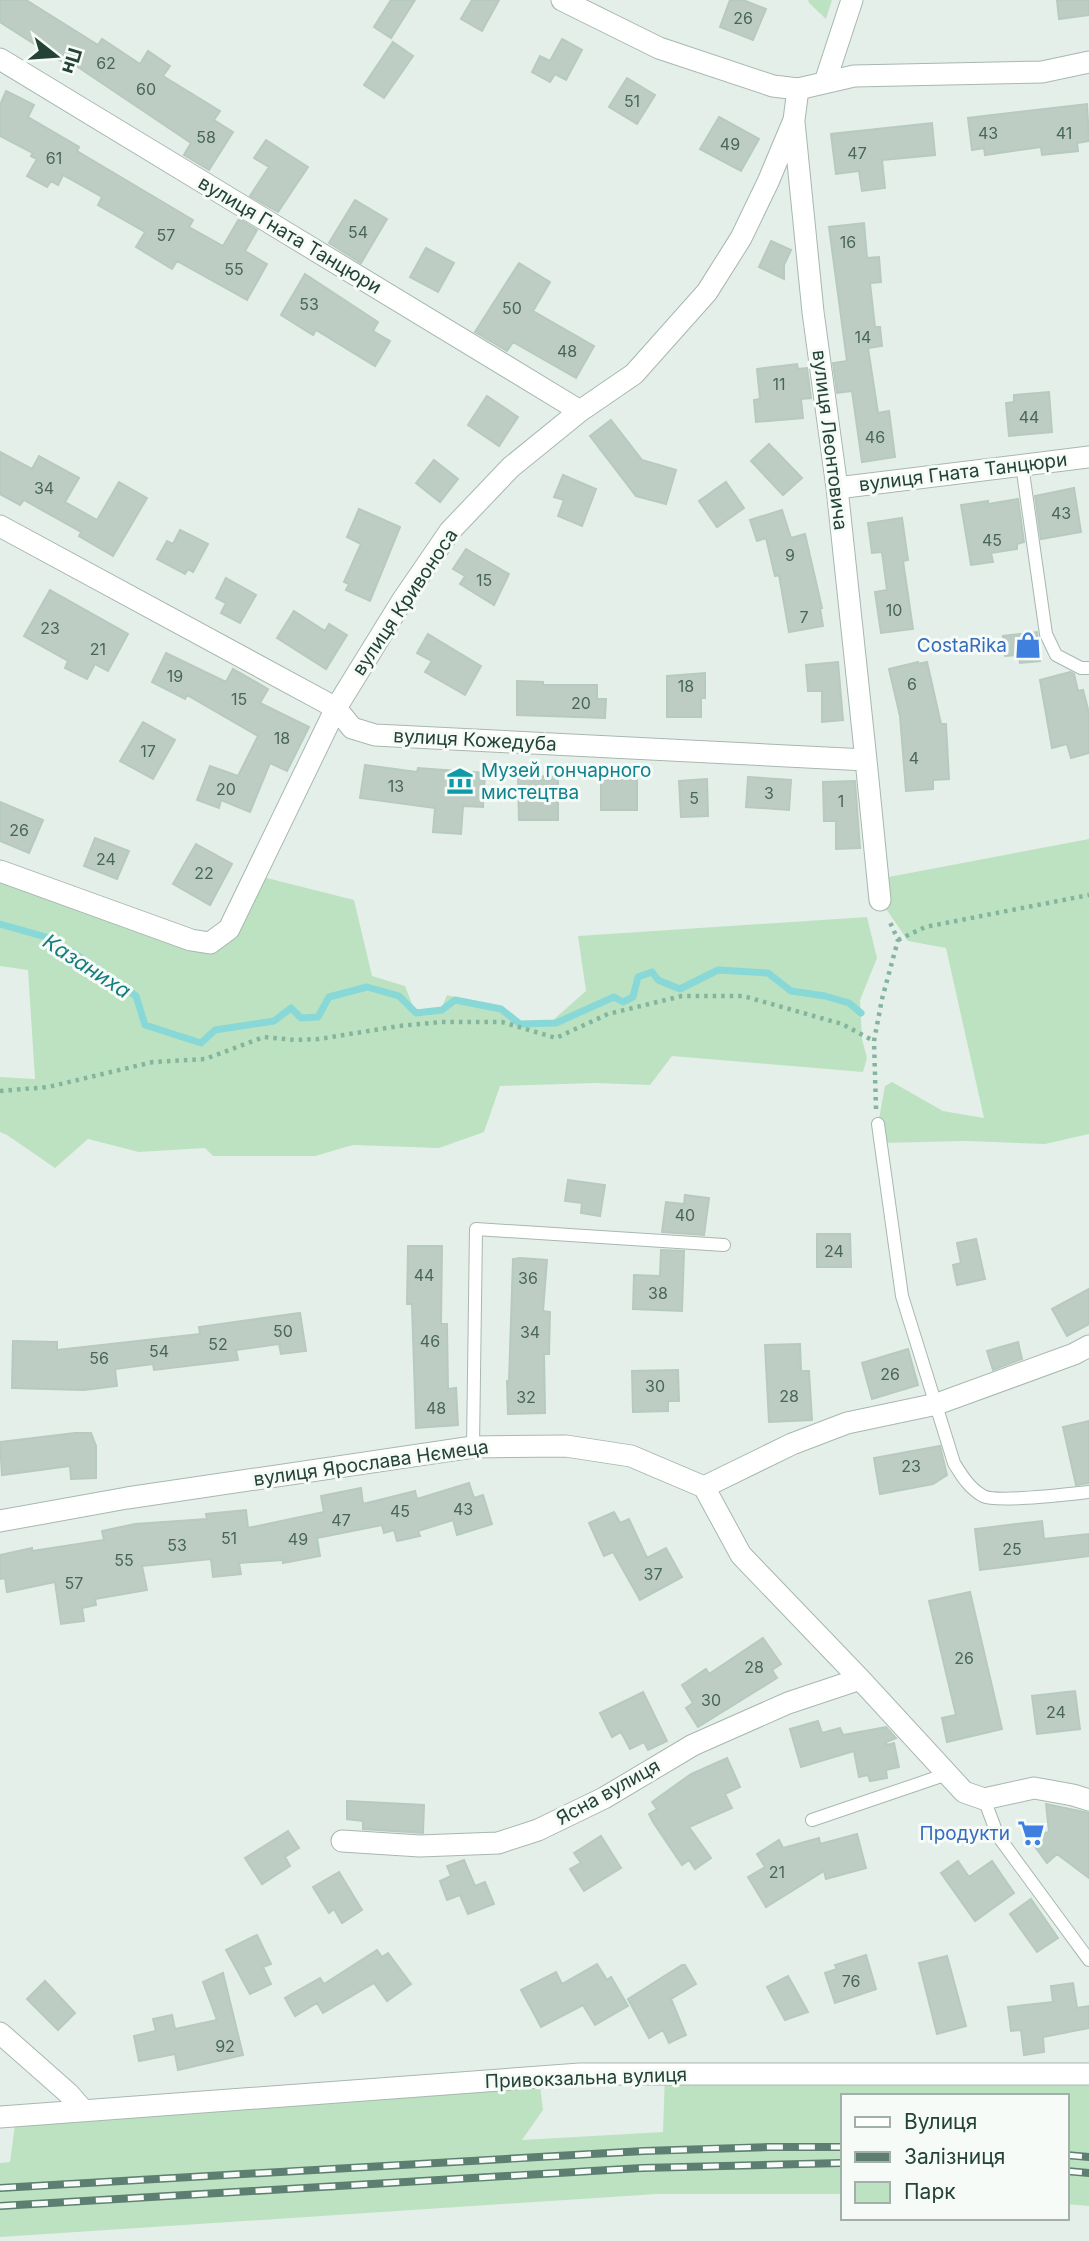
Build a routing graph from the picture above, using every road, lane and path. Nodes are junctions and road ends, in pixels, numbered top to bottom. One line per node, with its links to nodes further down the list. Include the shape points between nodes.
1 (562, 0): 6 (street, via 659,48 773,86)
2 (852, 0): 5 (street)
3 (0, 59): 8 (street, вулиця Гната Танцюри)
4 (1089, 62): 5 (street, via 1042,72 854,76)
5 (825, 82): 6 (street)
6 (798, 89): 7 (street, вулиця Кривоноса)
7 (794, 120): 8 (street, вулиця Кривоноса, via 746,227 707,292 634,374); 11 (street, вулиця Леонтовича)
8 (580, 411): 14 (street, вулиця Кривоноса, via 511,467 450,531)
9 (1089, 457): 10 (street, вулиця Гната Танцюри)
10 (1022, 465): 11 (street, вулиця Гната Танцюри); 13 (lane, via 1046,634 1056,655)
11 (837, 488): 15 (street, вулиця Леонтовича)
12 (0, 526): 14 (street, вулиця Кожедуба)
13 (1089, 668)
14 (336, 708): 15 (street, вулиця Кожедуба, via 352,728 375,735); 16 (street, вулиця Кривоноса, via 229,929 210,943)
15 (866, 760): 18 (street)
16 (0, 871)
17 (1089, 895): 19 (path, via 925,927)
18 (880, 900): 19 (path)
19 (898, 940): 20 (path)
20 (874, 1041): 21 (path, via 842,1024 743,996 682,996 608,1014 556,1038 502,1022 441,1022 319,1039 264,1037 205,1059 153,1062 48,1087); 22 (path)
21 (0, 1091)
22 (878, 1124): 25 (lane, via 902,1296)
23 (724, 1245): 26 (lane, via 476,1229)
24 (1089, 1346): 25 (street)
25 (937, 1404): 27 (street, via 847,1423); 28 (lane, via 954,1463 968,1485 986,1498)
26 (473, 1447): 27 (street, вулиця Ярослава Нємеца, via 566,1446 631,1456); 29 (street, вулиця Ярослава Нємеца)
27 (705, 1487): 30 (street, via 741,1555)
28 (1089, 1492)
29 (0, 1521)
30 (860, 1679): 31 (street); 35 (street, Ясна вулиця, via 788,1703 693,1745 604,1798 538,1830 498,1843 420,1846)
31 (947, 1774): 32 (street, via 964,1792); 34 (lane)
32 (984, 1799): 33 (street, via 1034,1788); 36 (lane, via 998,1836)
33 (1089, 1800)
34 (812, 1820)
35 (342, 1841)
36 (1089, 1960)
37 (0, 2033): 39 (street)
38 (1089, 2074): 39 (street, Привокзальна вулиця, via 580,2074)
39 (83, 2110): 40 (street, Привокзальна вулиця)
40 (0, 2118)

